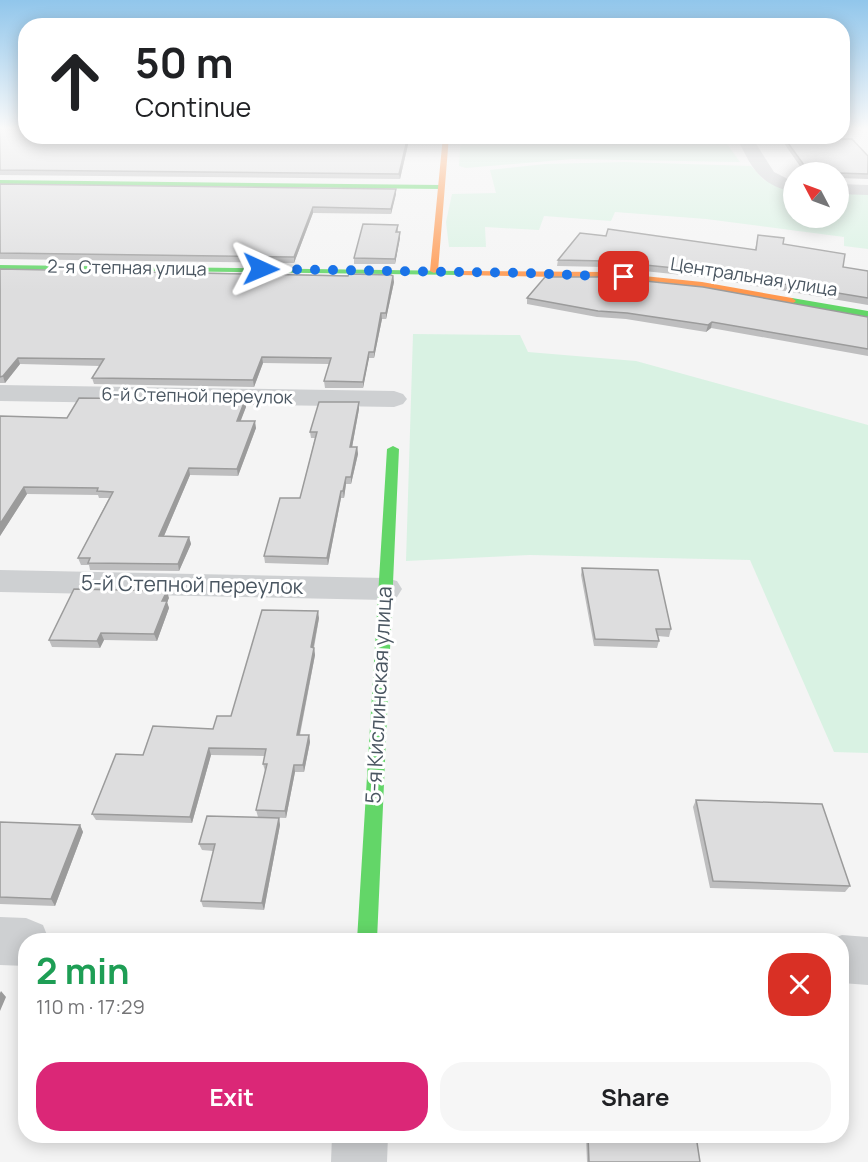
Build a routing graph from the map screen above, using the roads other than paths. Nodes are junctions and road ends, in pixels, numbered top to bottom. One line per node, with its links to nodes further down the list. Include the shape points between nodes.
1 (108, 183): 3 (street)
2 (441, 183): 3 (street)
3 (441, 187): 7 (street)
4 (849, 189): 5 (street)
5 (868, 190)
6 (0, 267): 7 (street, 2-я Степная улица)
7 (434, 271): 8 (street, 2-я Степная улица)
8 (527, 273): 9 (street, Центральная улица, via 605,275 702,285)
9 (868, 314)
10 (0, 393): 11 (street, 6-й Степной переулок)
11 (394, 399)
12 (393, 449): 14 (street, 5-я Кислинская улица)
13 (0, 581): 14 (street, 5-й Степной переулок)
14 (385, 589): 15 (street, 5-я Кислинская улица)
15 (367, 933)
16 (0, 941): 17 (street)
17 (18, 942)
18 (849, 960): 19 (street)
19 (868, 961)
20 (360, 1143): 21 (street)
21 (359, 1162)

